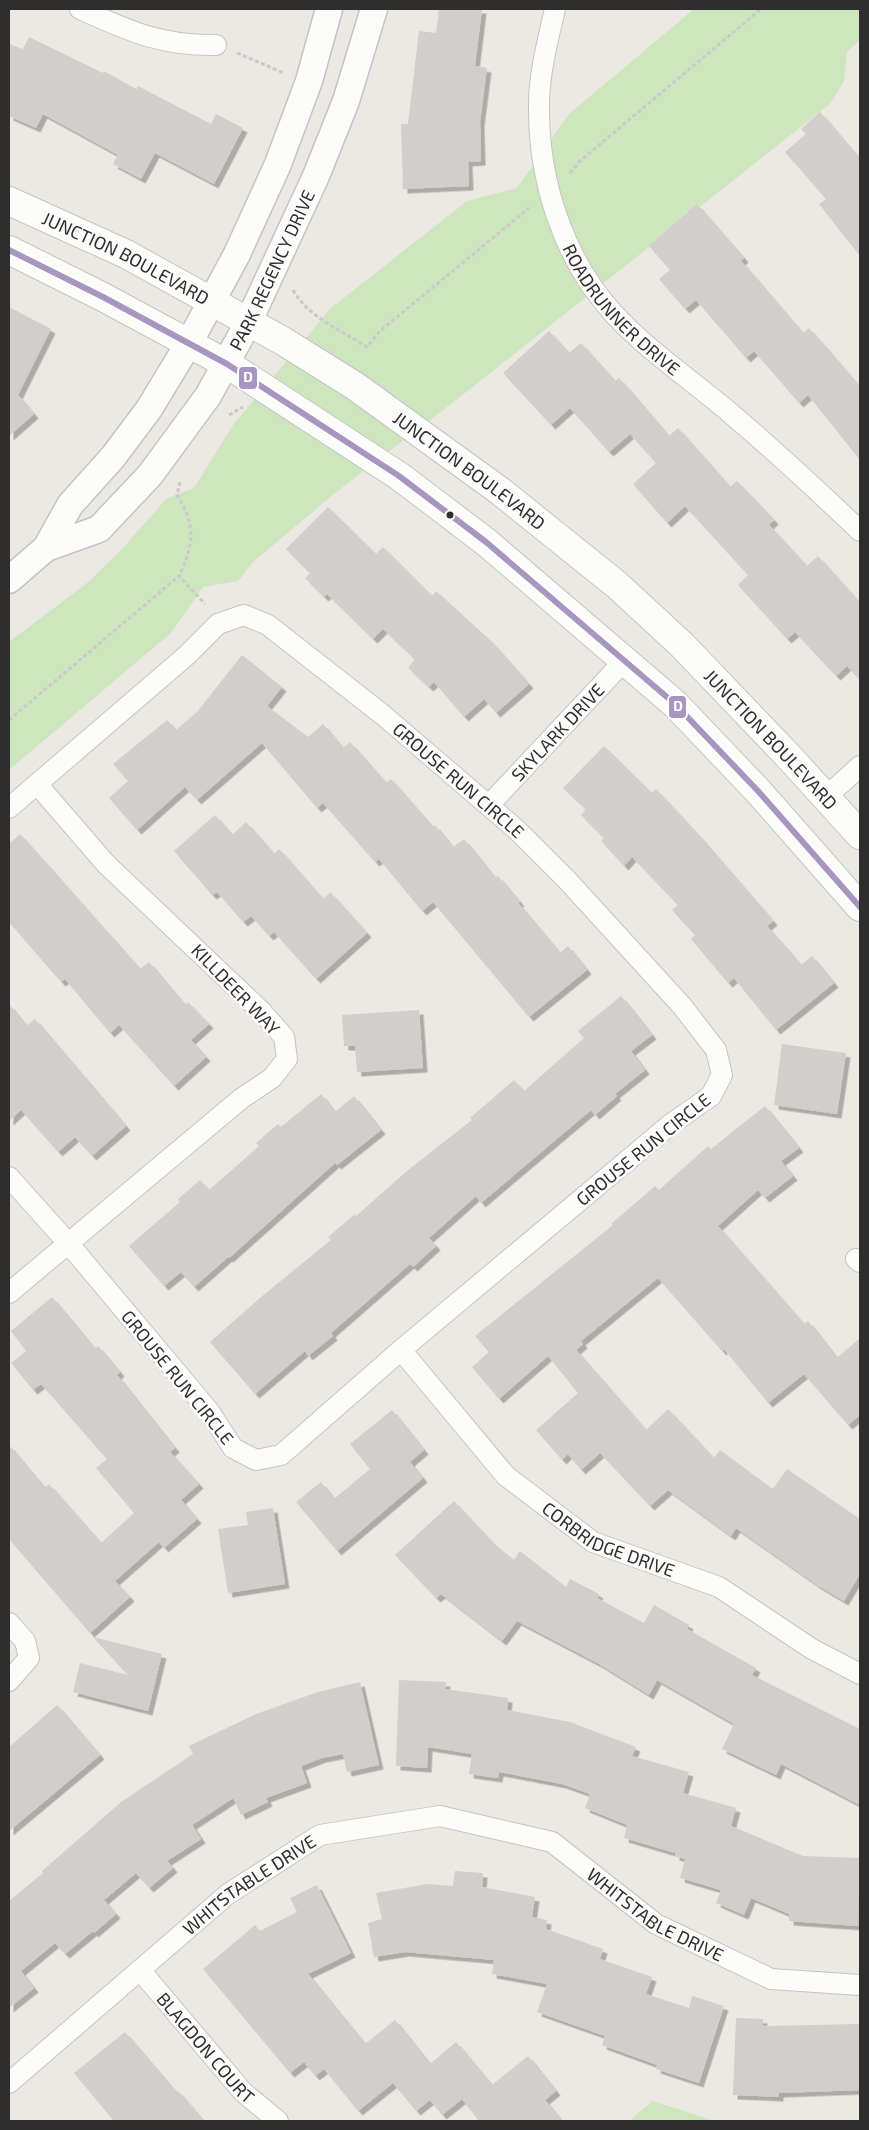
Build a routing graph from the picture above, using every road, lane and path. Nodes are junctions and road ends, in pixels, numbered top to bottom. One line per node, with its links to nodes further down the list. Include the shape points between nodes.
1 (80, 9): 5 (street, via 129,31 162,41)
2 (329, 9): 6 (street, PARK REGENCY DRIVE)
3 (374, 9): 11 (street, PARK REGENCY DRIVE, via 346,101 316,176)
4 (555, 9): 18 (street, ROADRUNNER DRIVE, via 544,54 539,104 541,150 549,193 588,281 614,314 645,343 729,412)
5 (216, 45): 6 (path, via 272,69)
6 (309, 80): 10 (street, PARK REGENCY DRIVE, via 278,164)
7 (9, 201): 10 (main road, JUNCTION BOULEVARD, via 126,254)
8 (9, 250): 12 (main road)
9 (288, 296): 13 (path, via 291,288 311,313)
10 (212, 301): 11 (main road, JUNCTION BOULEVARD); 12 (street, PARK REGENCY DRIVE)
11 (248, 323): 14 (street, PARK REGENCY DRIVE); 27 (main road, JUNCTION BOULEVARD, via 355,386 500,491 617,586 682,645)
12 (189, 343): 14 (main road); 19 (street, PARK REGENCY DRIVE, via 149,409 113,457 70,505)
13 (367, 347)
14 (227, 364): 15 (main road); 19 (street, PARK REGENCY DRIVE, via 208,396 150,475 99,530)
15 (255, 383): 16 (path, via 243,407); 23 (main road, via 399,476 486,542)
16 (226, 419)
17 (180, 481): 20 (path, via 177,495 189,516 191,532 188,556)
18 (860, 530)
19 (46, 548): 21 (street, PARK REGENCY DRIVE)
20 (178, 576): 22 (path, via 202,598); 24 (path)
21 (9, 580)
22 (218, 624): 26 (street, GROUSE RUN CIRCLE, via 186,656); 28 (street, GROUSE RUN CIRCLE, via 244,615 268,625 384,715)
23 (625, 660): 28 (street, SKYLARK DRIVE); 31 (main road, via 707,737)
24 (9, 720)
25 (860, 766): 27 (street)
26 (37, 784): 29 (street, GROUSE RUN CIRCLE); 33 (street, KILLDEER WAY, via 106,864 262,1011 284,1037 287,1059 272,1078 242,1098)
27 (826, 797): 30 (main road, JUNCTION BOULEVARD)
28 (489, 805): 35 (street, GROUSE RUN CIRCLE, via 567,880 682,1006 716,1050 722,1075 711,1096 671,1124)
29 (9, 808)
30 (860, 835)
31 (860, 907)
32 (9, 1177): 33 (street, GROUSE RUN CIRCLE)
33 (68, 1243): 34 (street, KILLDEER WAY); 35 (street, GROUSE RUN CIRCLE, via 209,1411 233,1448 256,1460 281,1455)
34 (9, 1293)
35 (400, 1350): 37 (street, CORBRIDGE DRIVE, via 506,1476 593,1542 720,1587 812,1649)
36 (9, 1623): 38 (street, via 25,1641 29,1658)
37 (860, 1674)
38 (9, 1681)
39 (140, 1970): 40 (street, WHITSTABLE DRIVE, via 228,1894 320,1835 440,1816 552,1842 656,1924 771,1979); 41 (street, WHITSTABLE DRIVE); 42 (street, BLAGDON COURT, via 243,2092)
40 (860, 1985)
41 (9, 2083)
42 (278, 2121)

